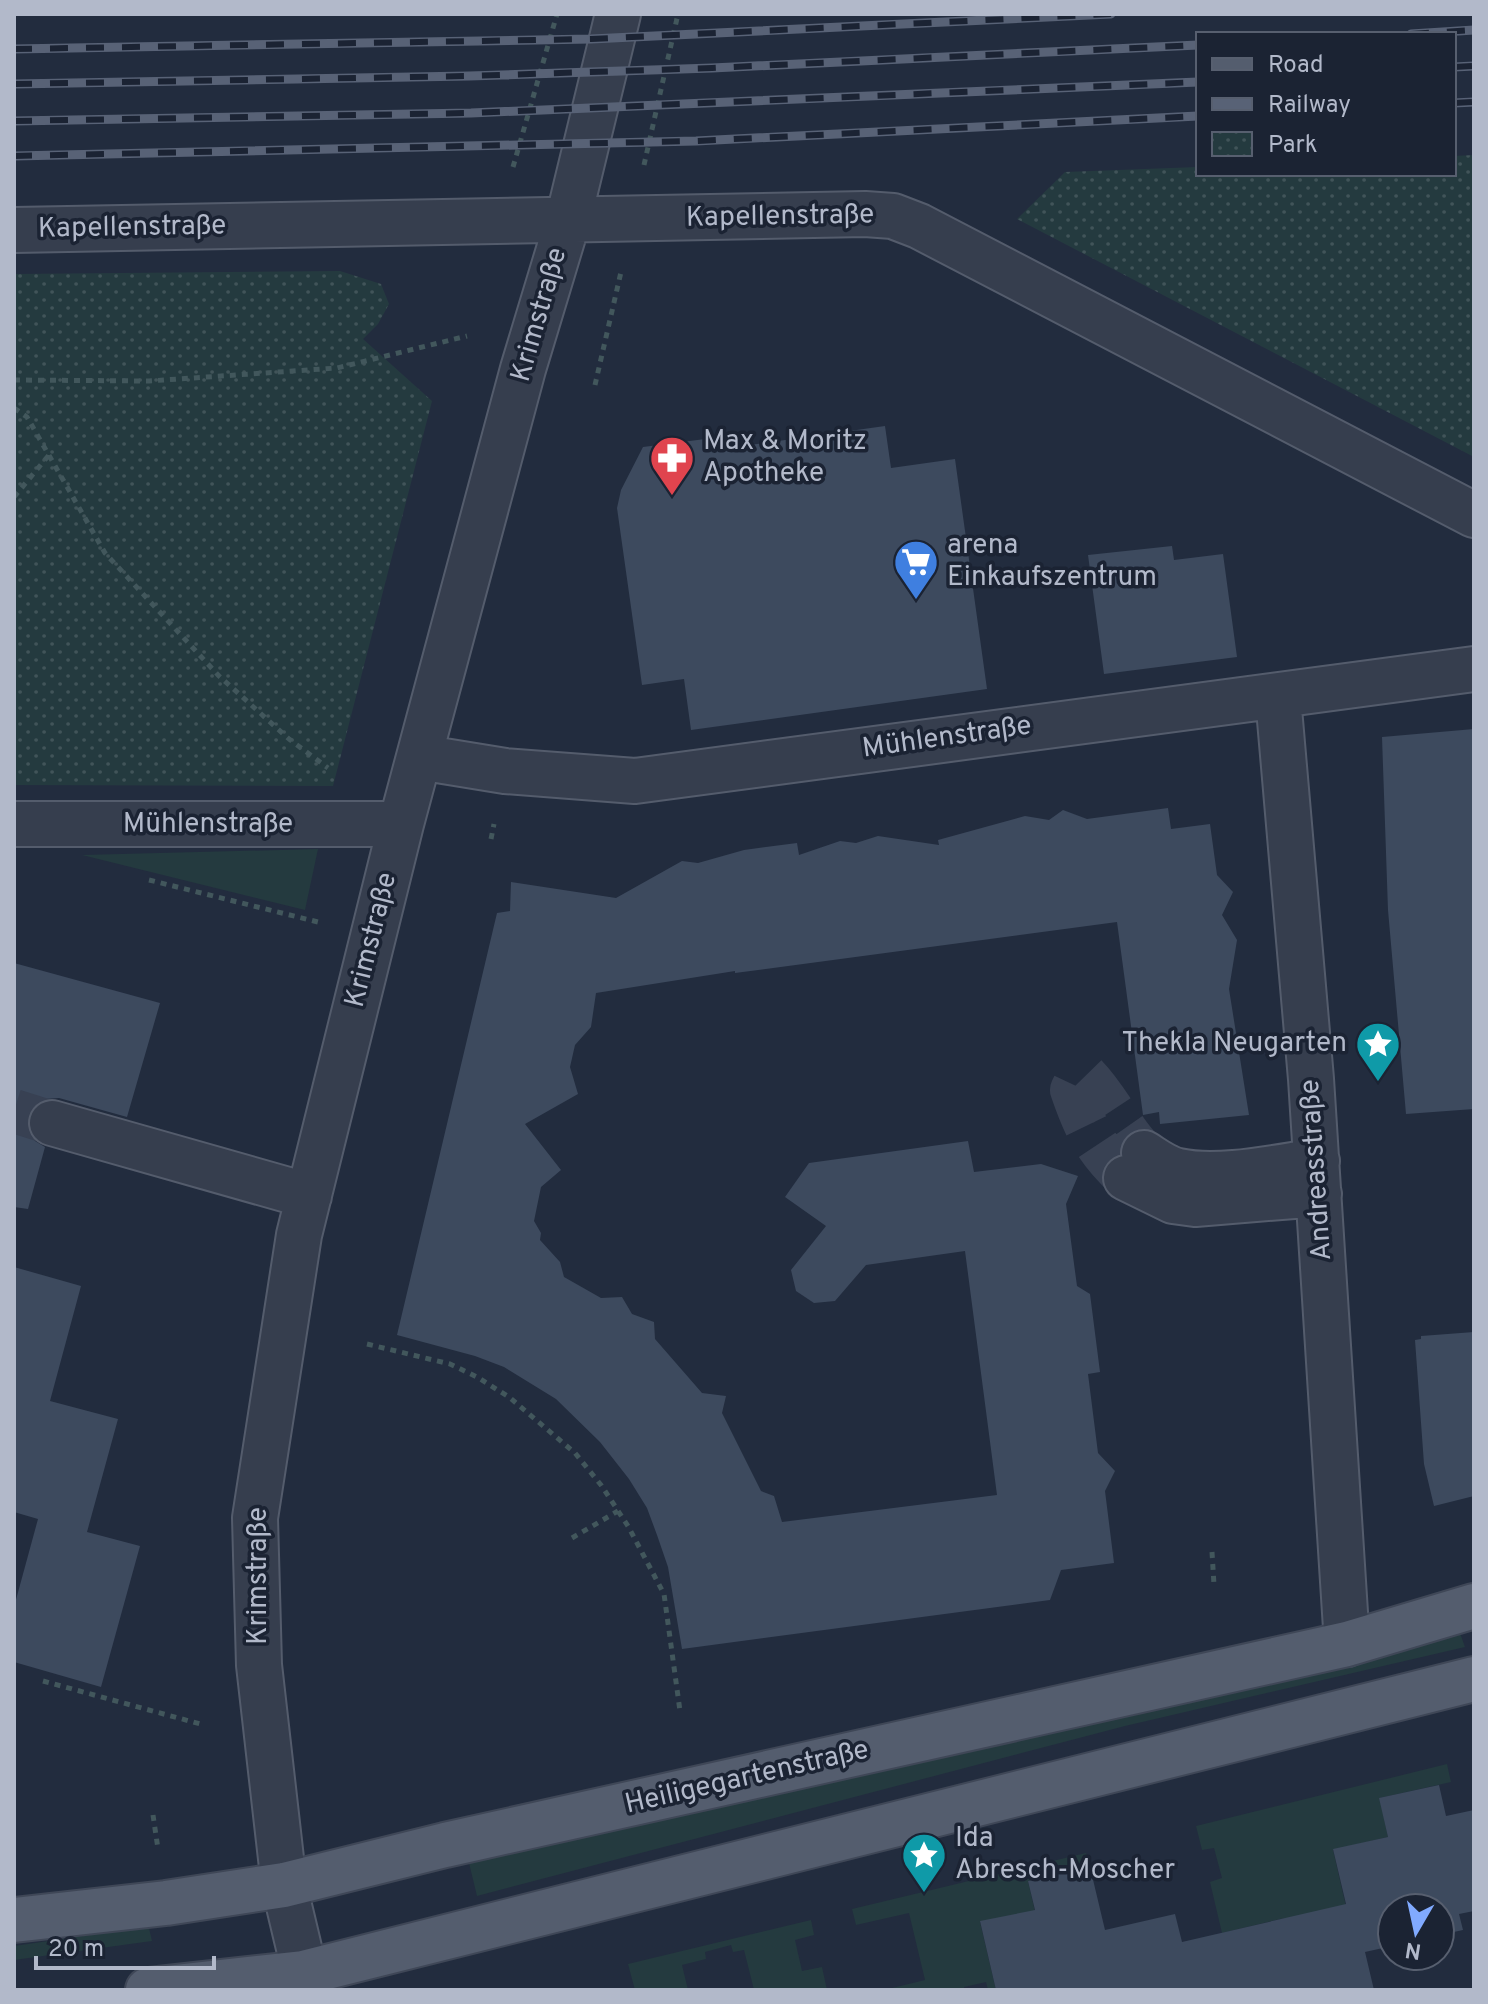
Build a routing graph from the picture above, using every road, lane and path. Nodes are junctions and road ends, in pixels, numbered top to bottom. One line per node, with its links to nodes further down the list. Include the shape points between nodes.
1 (557, 14): 5 (path)
2 (618, 14): 6 (street, Krimstraße)
3 (678, 14): 4 (path)
4 (640, 179)
5 (510, 180)
6 (568, 220): 7 (street, Kapellenstraße); 15 (street, Kapellenstraße, via 893,216); 18 (street, Krimstraße)
7 (14, 230)
8 (624, 260): 11 (path)
9 (467, 336): 10 (path, via 337,368 149,381)
10 (14, 380)
11 (595, 385)
12 (14, 408): 13 (path, via 27,417)
13 (49, 455): 14 (path); 19 (path, via 105,553 219,676)
14 (14, 497)
15 (1474, 515)
16 (1474, 669): 17 (street, Mühlenstraße)
17 (1278, 697): 18 (street, Mühlenstraße, via 635,781 505,771); 26 (street, Andreasstraße)
18 (419, 757): 21 (street, Krimstraße)
19 (330, 770)
20 (14, 824): 21 (street, Mühlenstraße)
21 (401, 824): 27 (street, Krimstraße)
22 (138, 878): 23 (path)
23 (323, 923)
24 (52, 1123): 27 (street)
25 (1135, 1166): 26 (street)
26 (1318, 1177): 34 (street, Andreasstraße)
27 (309, 1196): 41 (street, Krimstraße, via 255,1518 259,1665)
28 (367, 1344): 29 (path, via 450,1364 509,1397 575,1453)
29 (618, 1511): 30 (path); 37 (path, via 664,1594)
30 (572, 1538)
31 (1212, 1552): 32 (path)
32 (1214, 1585)
33 (1474, 1606): 34 (main road, Heiligegartenstraße)
34 (1347, 1644): 41 (main road, Heiligegartenstraße)
35 (1474, 1679): 43 (main road)
36 (43, 1681): 38 (path)
37 (680, 1711)
38 (204, 1725)
39 (153, 1815): 40 (path)
40 (158, 1852)
41 (284, 1885): 42 (main road, Heiligegartenstraße); 43 (street, Krimstraße)
42 (14, 1920)
43 (306, 1981): 44 (main road)
44 (148, 1990)

